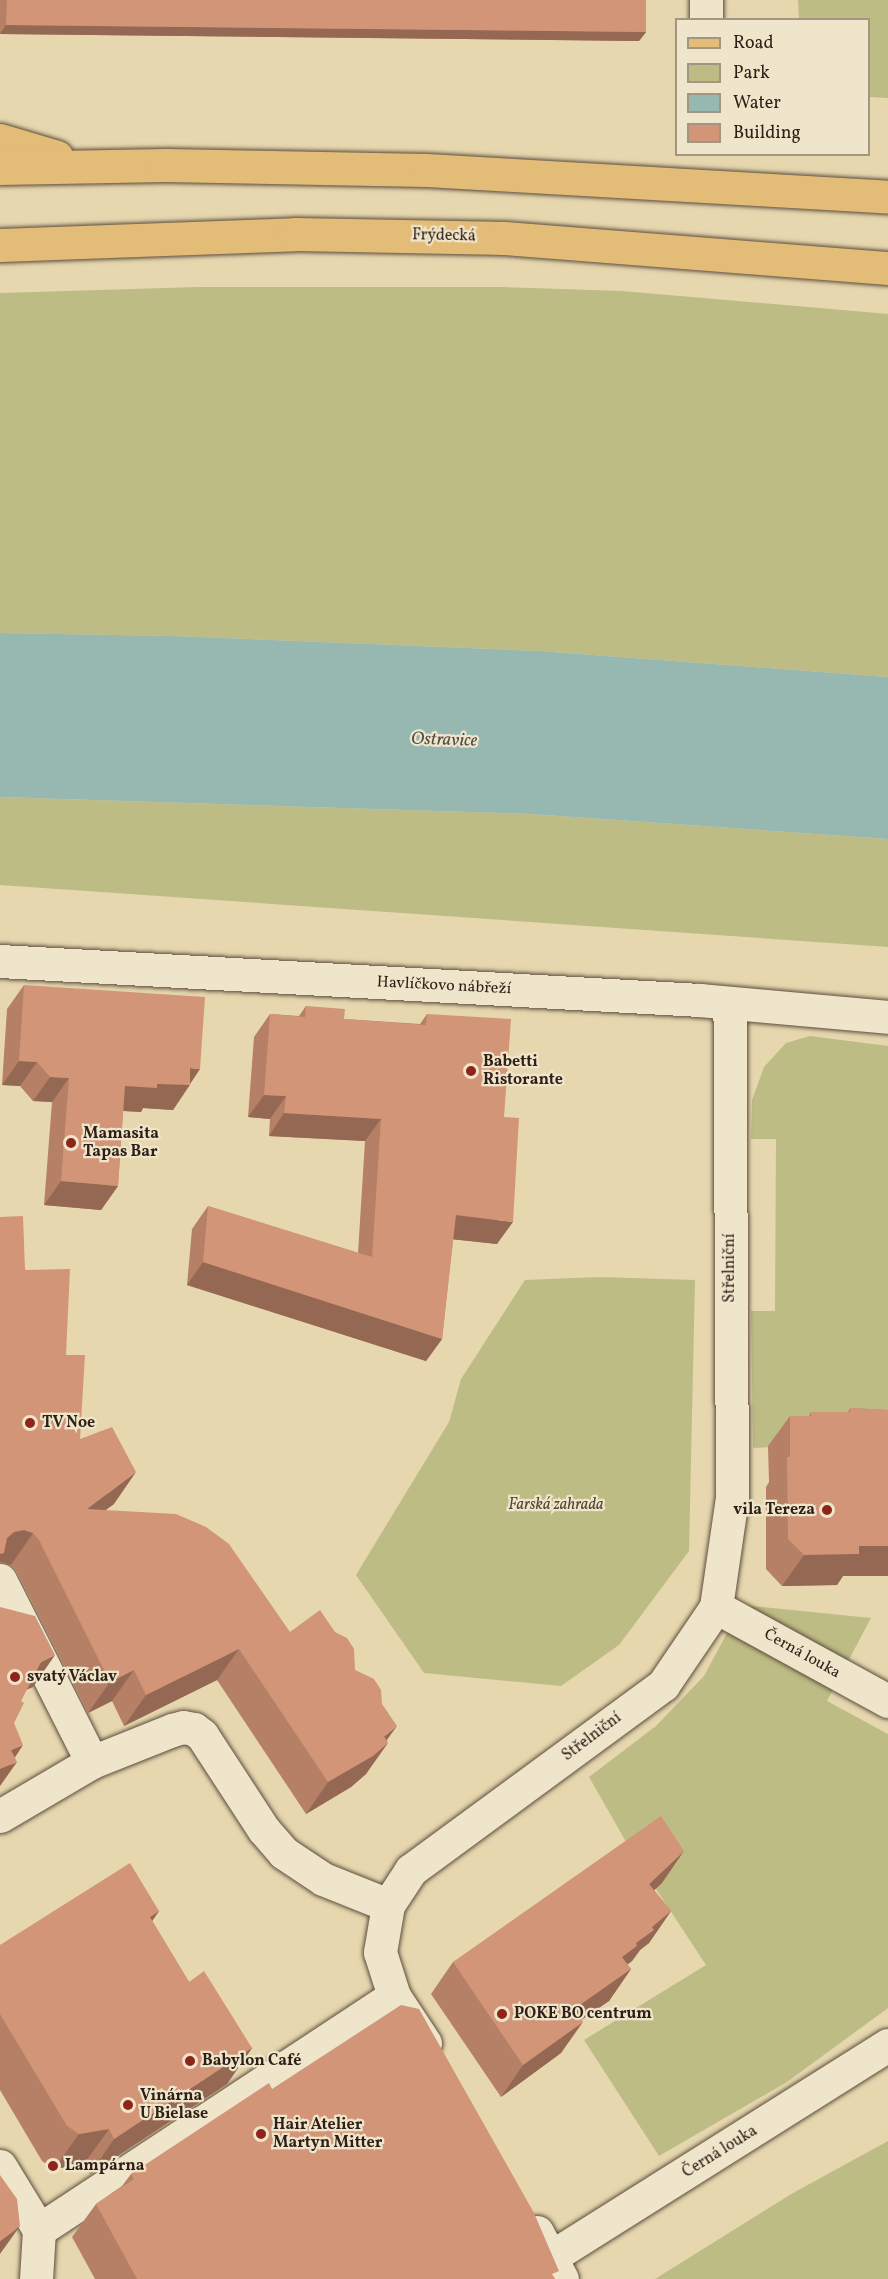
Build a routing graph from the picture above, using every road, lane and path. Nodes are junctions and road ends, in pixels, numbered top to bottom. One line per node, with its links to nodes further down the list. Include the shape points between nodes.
1 (706, 0): 2 (street)
2 (706, 18)
3 (0, 140): 4 (main road)
4 (94, 166): 5 (main road); 6 (main road, via 250,166 509,174)
5 (0, 168)
6 (888, 197)
7 (0, 245): 8 (main road, Frýdecká, via 295,234 505,238)
8 (888, 268)
9 (0, 960): 10 (street, Havlíčkovo nábřeží)
10 (729, 1003): 11 (street, Havlíčkovo nábřeží); 13 (street, Střelniční, via 732,1497)
11 (888, 1017)
12 (0, 1580): 15 (street)
13 (716, 1607): 14 (street, Černá louka); 17 (street, Střelniční, via 663,1685 411,1870)
14 (888, 1701)
15 (92, 1762): 16 (street); 17 (street, via 172,1730 194,1729 284,1853 323,1879)
16 (0, 1816)
17 (388, 1905): 18 (street, Střelniční, via 380,1952)
18 (394, 1996): 20 (street, Střelniční); 23 (street)
19 (888, 2045): 24 (street, Černá louka)
20 (441, 2067)
21 (0, 2166): 23 (street)
22 (524, 2207): 24 (street)
23 (33, 2220): 25 (street)
24 (557, 2268)
25 (36, 2279)

